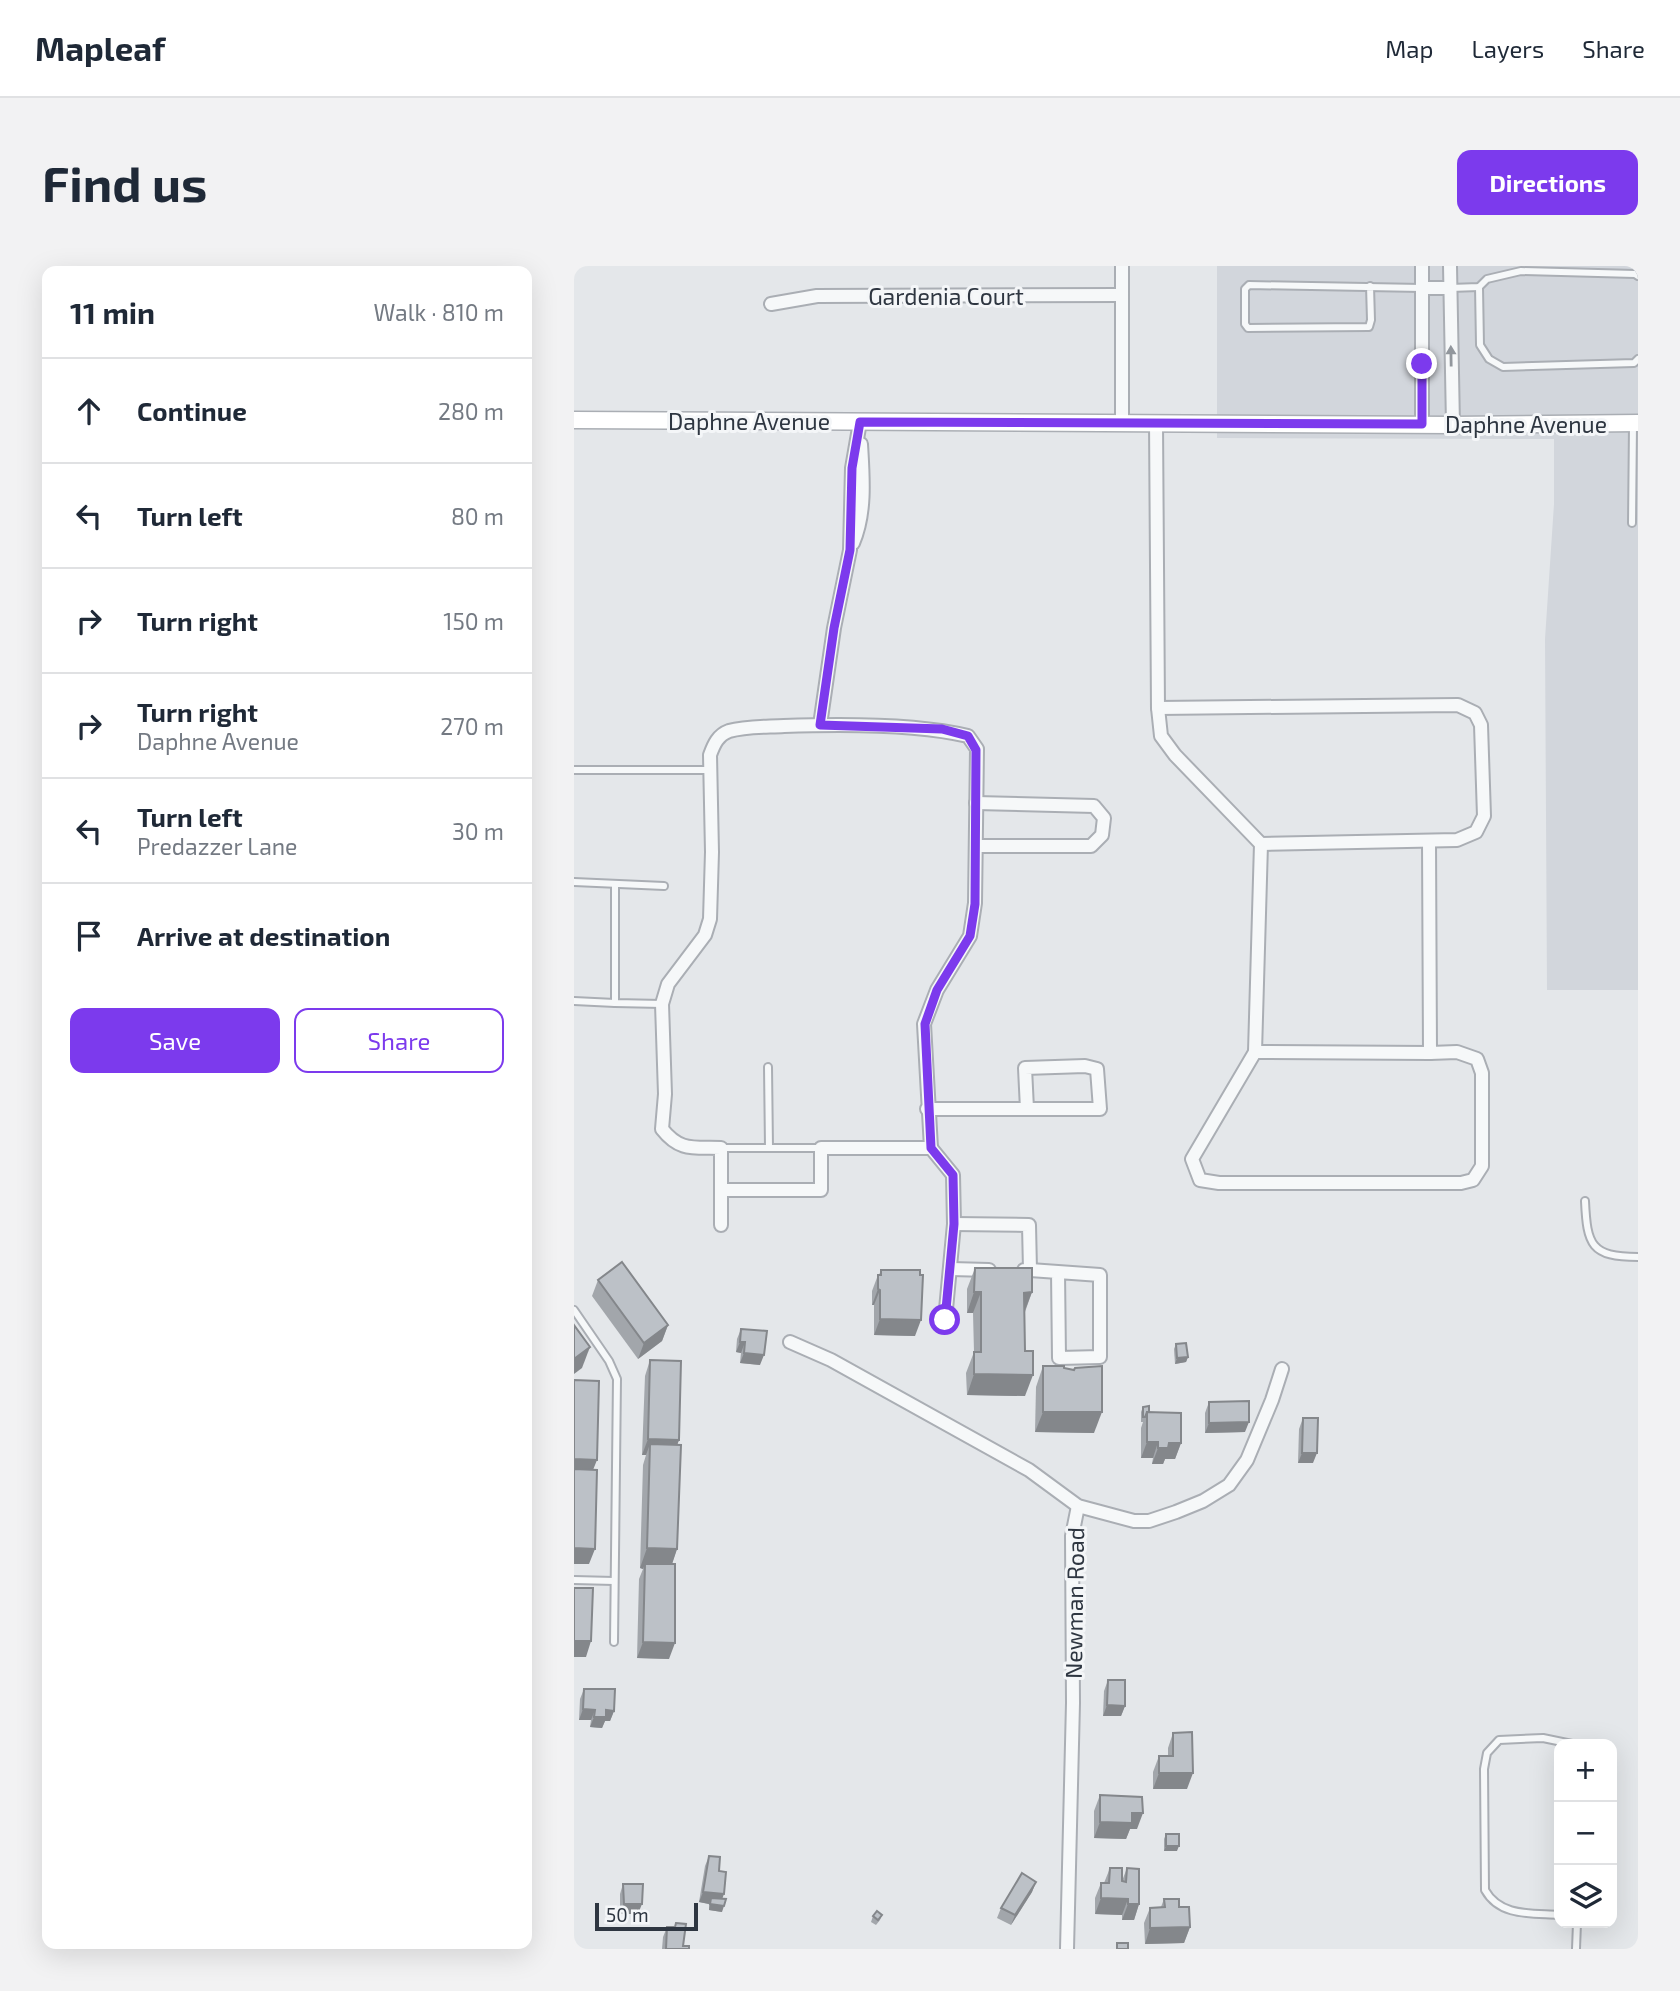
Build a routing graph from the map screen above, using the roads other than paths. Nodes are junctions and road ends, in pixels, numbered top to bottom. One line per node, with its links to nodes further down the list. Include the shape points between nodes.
1 (1122, 266): 9 (street)
2 (1422, 266): 7 (street)
3 (1450, 266): 8 (street)
4 (1638, 276): 6 (lane, via 1521,271 1487,279)
5 (1370, 286): 5 (lane, via 1250,285 1245,289 1245,324 1248,328 1369,327); 7 (lane)
6 (1479, 287): 8 (lane); 11 (lane, via 1480,345 1489,359 1503,367 1634,363)
7 (1422, 288): 8 (street); 17 (street)
8 (1450, 288): 18 (street, one-way to 8)
9 (1121, 295): 10 (street, Gardenia Court, via 817,296); 14 (street)
10 (771, 304)
11 (1638, 359)
12 (574, 420): 13 (street, Daphne Avenue)
13 (860, 422): 14 (street, Daphne Avenue); 21 (street, via 852,468 850,550)
14 (1122, 422): 15 (street, Daphne Avenue)
15 (1156, 422): 17 (street, Daphne Avenue); 20 (street)
16 (1636, 423): 18 (street, Daphne Avenue); 19 (lane)
17 (1422, 424): 18 (street, Daphne Avenue)
18 (1453, 425)
19 (1632, 523)
20 (1158, 708): 25 (street, via 1458,705 1475,713 1480,725 1484,816 1476,832 1457,840); 26 (street, via 1161,736 1175,755)
21 (820, 725): 23 (street, via 727,731 716,740); 24 (street, via 942,729 968,736 976,750)
22 (574, 770): 23 (lane)
23 (709, 770): 33 (street, via 710,919 705,935 668,984)
24 (976, 803): 27 (street); 27 (street, via 1094,806 1104,818 1102,835 1091,846)
25 (1429, 841): 26 (street); 35 (street)
26 (1261, 844): 34 (street)
27 (976, 846): 37 (street, via 970,936 937,990 925,1024)
28 (574, 882): 29 (lane)
29 (615, 884): 30 (lane); 32 (lane)
30 (664, 886)
31 (574, 1001): 32 (lane)
32 (615, 1003): 33 (lane)
33 (662, 1004): 39 (street, via 662,1129 672,1141 686,1147)
34 (1255, 1052): 35 (street); 35 (street, via 1192,1159 1200,1180 1473,1180 1482,1166 1482,1073 1477,1059 1457,1052)
35 (1430, 1053)
36 (768, 1067): 40 (lane)
37 (928, 1109): 38 (street); 42 (street)
38 (1027, 1109): 38 (street, via 1100,1109 1097,1069 1025,1068)
39 (721, 1148): 40 (lane); 43 (street)
40 (769, 1148): 41 (lane)
41 (821, 1148): 42 (street); 43 (street, via 821,1189)
42 (931, 1148): 45 (street, via 953,1175)
43 (720, 1190): 46 (street)
44 (1585, 1202): 47 (lane, via 1591,1242 1602,1253)
45 (954, 1224): 48 (street); 49 (street, via 1028,1224)
46 (721, 1226)
47 (1638, 1256)
48 (951, 1269): 49 (street); 52 (street)
49 (1017, 1270): 50 (street)
50 (1058, 1272): 50 (street, via 1100,1275 1100,1357 1059,1358)
51 (574, 1310): 57 (lane, via 610,1360 617,1379)
52 (945, 1320)
53 (790, 1342): 55 (street, Newman Road, via 1029,1469)
54 (1282, 1369): 55 (street, via 1247,1460 1228,1485 1203,1501 1149,1521 1120,1519)
55 (1078, 1506): 62 (street, Newman Road, via 1072,1536)
56 (574, 1580): 57 (lane)
57 (614, 1581): 58 (lane)
58 (614, 1642)
59 (1554, 1740): 60 (lane, via 1499,1740 1486,1753 1483,1769 1485,1890 1503,1909)
60 (1554, 1914)
61 (1577, 1928): 63 (lane)
62 (1067, 1949)
63 (1576, 1949)

